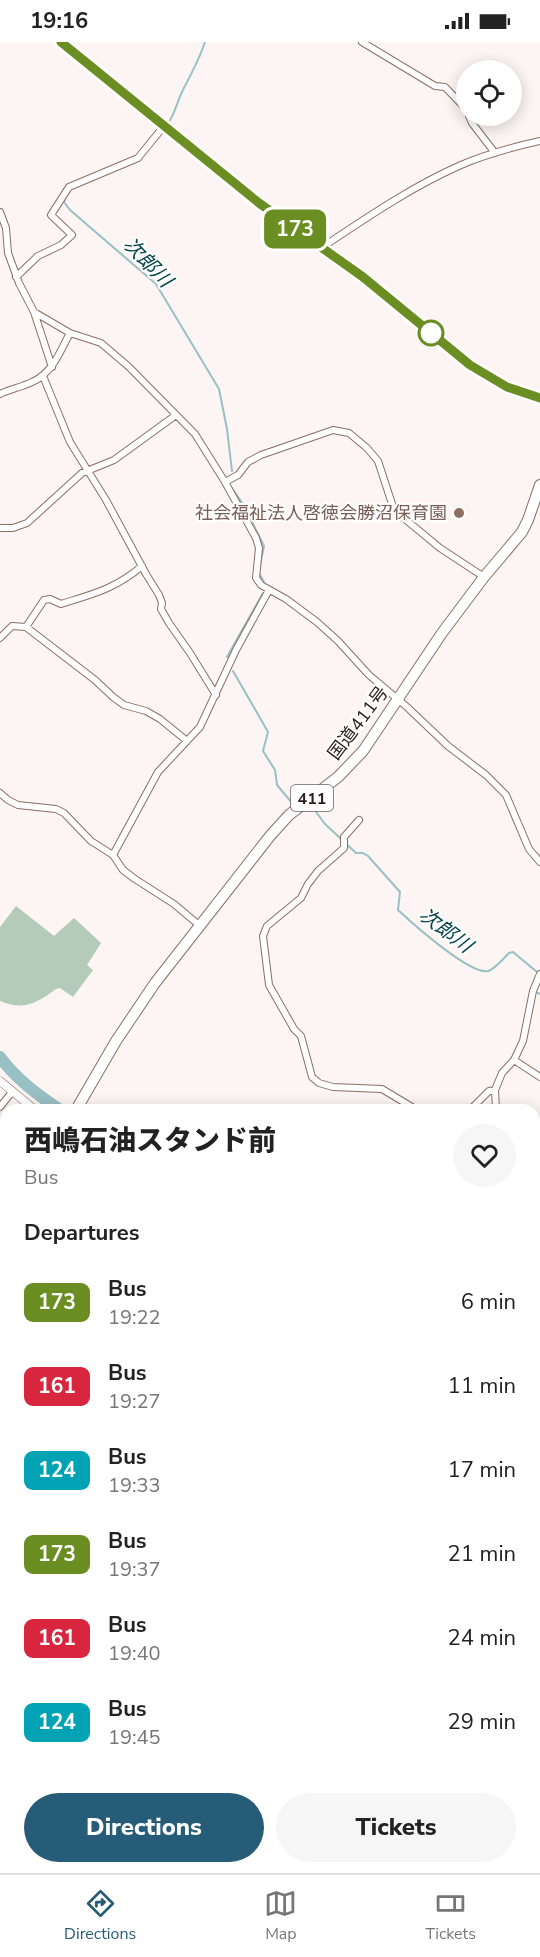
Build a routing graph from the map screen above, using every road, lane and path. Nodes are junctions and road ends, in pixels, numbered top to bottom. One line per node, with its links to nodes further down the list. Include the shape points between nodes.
1 (61, 42): 4 (main road)
2 (362, 42): 3 (street, via 435,86 445,87)
3 (456, 99)
4 (164, 126): 9 (main road); 10 (street, via 138,158 69,187 51,215 72,235 62,245 38,256)
5 (474, 126): 7 (street)
6 (540, 141): 7 (street)
7 (495, 153): 9 (street, via 410,190)
8 (0, 212): 10 (street)
9 (321, 248): 16 (main road, via 470,365 507,387)
10 (16, 277): 11 (street)
11 (34, 312): 12 (street); 13 (street)
12 (70, 333): 13 (street); 17 (street, via 100,343)
13 (52, 367): 14 (street)
14 (43, 375): 15 (street); 18 (street, via 70,442)
15 (0, 394)
16 (540, 398)
17 (176, 415): 18 (street, via 114,460); 19 (street, via 195,434)
18 (88, 470): 21 (street, via 27,523); 22 (street)
19 (225, 482): 23 (street, via 261,455 333,430 349,434 378,461 394,510 440,548); 24 (street, via 256,538 256,578)
20 (540, 485): 23 (main road, 国道411号 / 411, via 522,532)
21 (0, 528)
22 (142, 566): 25 (street, via 105,591 61,604 44,600); 27 (street, via 169,623)
23 (484, 577): 28 (main road, 国道411号 / 411)
24 (269, 590): 27 (street); 28 (street, via 316,622)
25 (26, 627): 26 (street, via 12,626); 29 (street, via 124,705 146,711)
26 (0, 638)
27 (216, 694): 29 (street, via 200,727)
28 (397, 700): 33 (street, via 506,795 529,849); 34 (main road, 国道411号 / 411, via 355,760 282,822)
29 (187, 741): 32 (street, via 158,772)
30 (0, 794): 32 (street, via 18,805 64,813 91,841)
31 (359, 820): 44 (street, via 344,837 344,848 318,871 301,898 267,926 263,936 269,985 301,1036 312,1077 333,1088 382,1089)
32 (113, 855): 34 (street, via 123,870)
33 (540, 862)
34 (200, 925): 43 (main road, 国道411号 / 411, via 148,993)
35 (540, 974): 36 (street, via 523,1041)
36 (514, 1060): 37 (street); 39 (street, via 502,1073)
37 (540, 1077)
38 (0, 1081): 40 (street)
39 (495, 1090): 45 (street); 46 (street)
40 (12, 1092): 41 (street); 42 (street)
41 (2, 1104)
42 (27, 1104)
43 (80, 1104)
44 (408, 1104)
45 (476, 1104)
46 (496, 1104)

